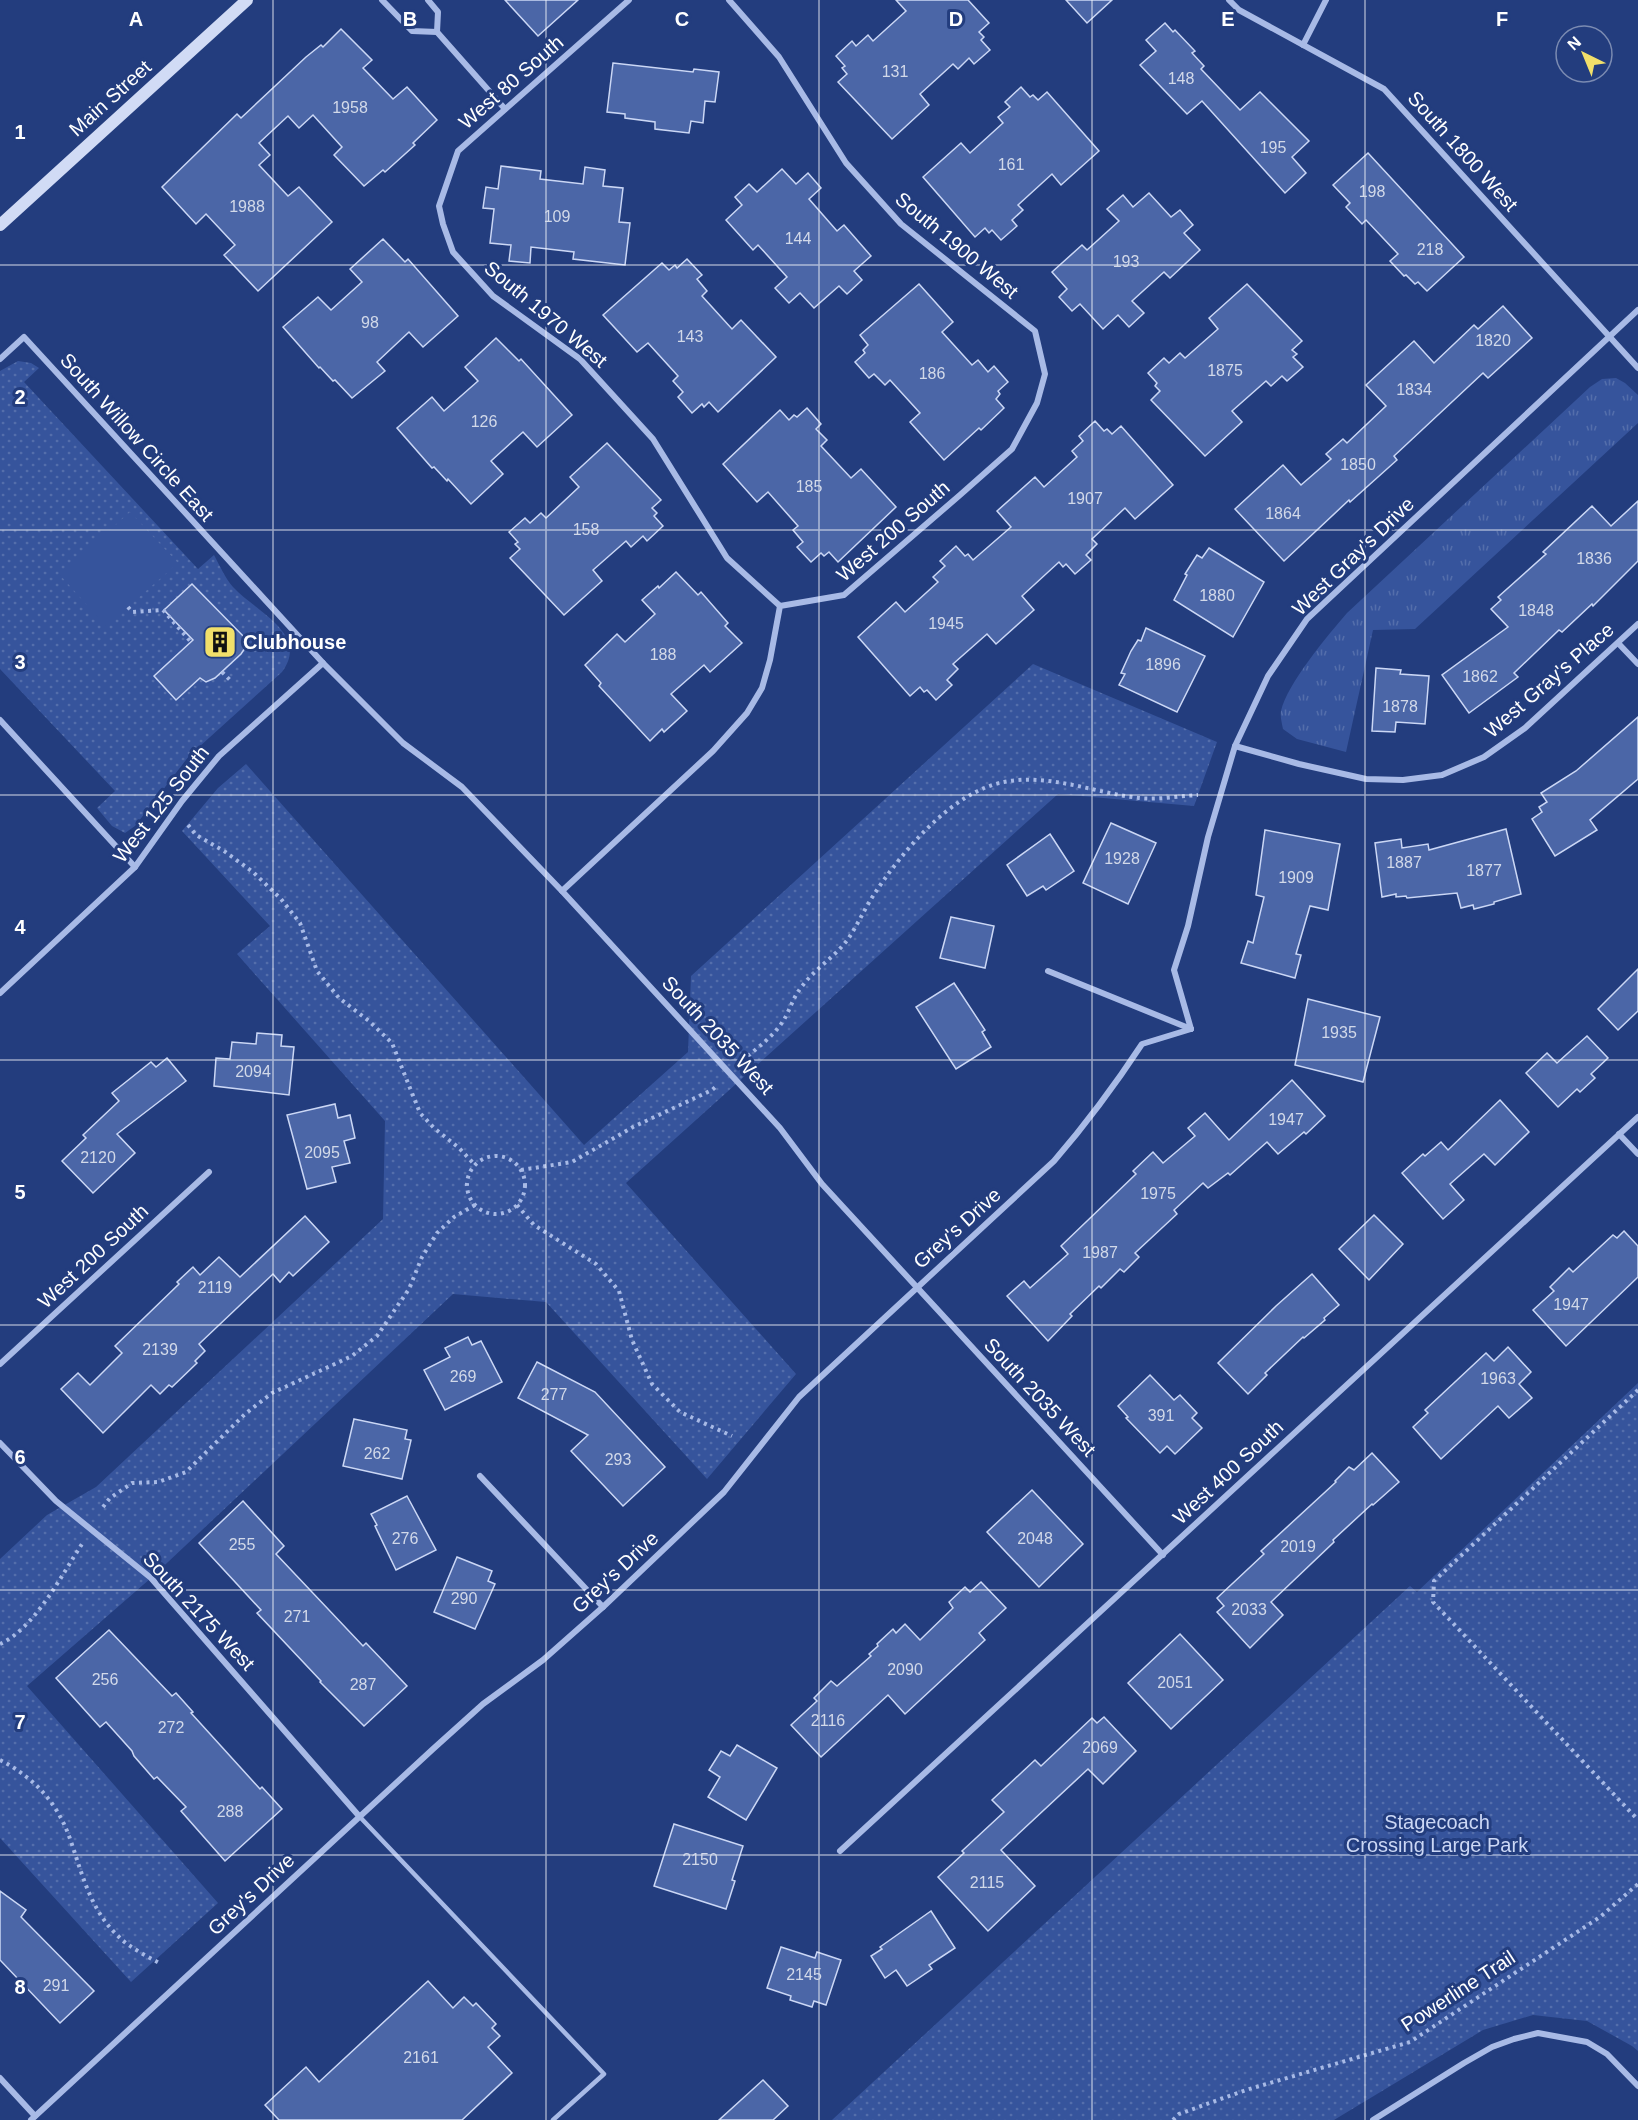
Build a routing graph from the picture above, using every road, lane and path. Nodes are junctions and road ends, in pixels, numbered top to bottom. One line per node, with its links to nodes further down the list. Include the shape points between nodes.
1 (247, 0): 12 (main road, Main Street)
2 (382, 0): 8 (street, via 412,31)
3 (429, 0): 8 (street, via 438,12)
4 (629, 0): 10 (street, West 80 South)
5 (729, 0): 17 (street, South 1900 West, via 779,57 846,163 901,224 1035,331)
6 (1229, 0): 9 (street, South 1800 West, via 1239,10)
7 (1326, 0): 9 (street)
8 (437, 32): 10 (street)
9 (1303, 45): 14 (street, South 1800 West, via 1384,89)
10 (506, 109): 11 (street, West 80 South, via 458,151)
11 (439, 206): 19 (street, South 1970 West, via 453,252 493,296 580,359 653,439 727,558)
12 (2, 220)
13 (1638, 310): 14 (street, West Gray's Drive)
14 (1609, 337): 16 (street, South 1800 West); 29 (street, West Gray's Drive, via 1307,620 1268,676)
15 (0, 359): 18 (street, South Willow Circle East, via 24,337)
16 (1638, 368)
17 (1045, 374): 19 (street, West 200 South, via 1036,403 1012,449 978,480 844,595)
18 (226, 559): 24 (street, South 2035 West)
19 (780, 606): 33 (street, via 762,688 747,713 713,751)
20 (128, 607): 22 (path, via 132,612 163,610)
21 (1638, 624): 23 (street, West Gray's Place)
22 (191, 642)
23 (1618, 643): 25 (street); 29 (street, West Gray's Place, via 1525,728 1484,757 1442,775 1366,779)
24 (323, 663): 32 (street, West 125 South, via 219,756); 33 (street, South 2035 West, via 403,743 462,787)
25 (1638, 664)
26 (222, 672): 27 (path)
27 (231, 681)
28 (0, 720): 32 (street)
29 (1235, 746): 36 (street, West Gray's Drive, via 1174,970)
30 (1198, 795): 37 (path, via 1140,798 1040,781 1005,782 974,791 946,812 891,870 848,939 804,983 770,1037)
31 (188, 825): 42 (path, via 196,835 253,872 281,899 300,924 316,971 339,998 392,1043 420,1113)
32 (135, 867): 35 (street, West 125 South)
33 (562, 891): 47 (street, South 2035 West, via 731,1072 822,1184)
34 (1048, 970): 36 (street)
35 (0, 993)
36 (1191, 1029): 47 (street, Grey's Drive, via 1142,1044 1054,1161)
37 (748, 1056)
38 (718, 1085): 43 (path, via 572,1162)
39 (1638, 1117): 40 (street, West 400 South)
40 (1619, 1134): 41 (street); 55 (street, West 400 South)
41 (1638, 1154)
42 (475, 1165): 43 (path, via 498,1156); 45 (path, via 467,1187)
43 (521, 1170): 46 (path, via 525,1188)
44 (209, 1172): 48 (street, West 200 South)
45 (475, 1205): 46 (path, via 492,1214); 53 (path, via 454,1216 437,1233 409,1289 377,1336 352,1356 272,1393 186,1472 158,1482 132,1483)
46 (518, 1205): 50 (path, via 534,1226 596,1264 619,1291 632,1340 652,1384 680,1412)
47 (916, 1287): 55 (street, South 2035 West); 56 (street, Grey's Drive, via 799,1397 724,1492)
48 (0, 1364)
49 (1638, 1390): 60 (path, via 1434,1581 1433,1602)
50 (732, 1436)
51 (0, 1443): 59 (street, South 2175 West, via 56,1501 151,1578)
52 (480, 1476): 56 (street)
53 (103, 1507)
54 (82, 1544): 57 (path, via 32,1618)
55 (1163, 1555): 61 (street, West 400 South)
56 (603, 1607): 59 (street, Grey's Drive, via 543,1660 483,1704)
57 (0, 1644)
58 (0, 1760): 63 (path, via 35,1783 53,1804 68,1833 85,1887 105,1921 125,1943)
59 (359, 1816): 66 (street, Grey's Drive); 67 (lane, via 604,2074)
60 (1638, 1820)
61 (840, 1851)
62 (1638, 1884): 68 (path, Powerline Trail, via 1600,1917 1410,2042 1246,2090 1179,2114)
63 (161, 1964)
64 (0, 2078): 66 (street)
65 (1638, 2086): 69 (street, via 1607,2054 1587,2042 1538,2033 1492,2048)
66 (35, 2119)
67 (553, 2120)
68 (1173, 2120)
69 (1373, 2120)

